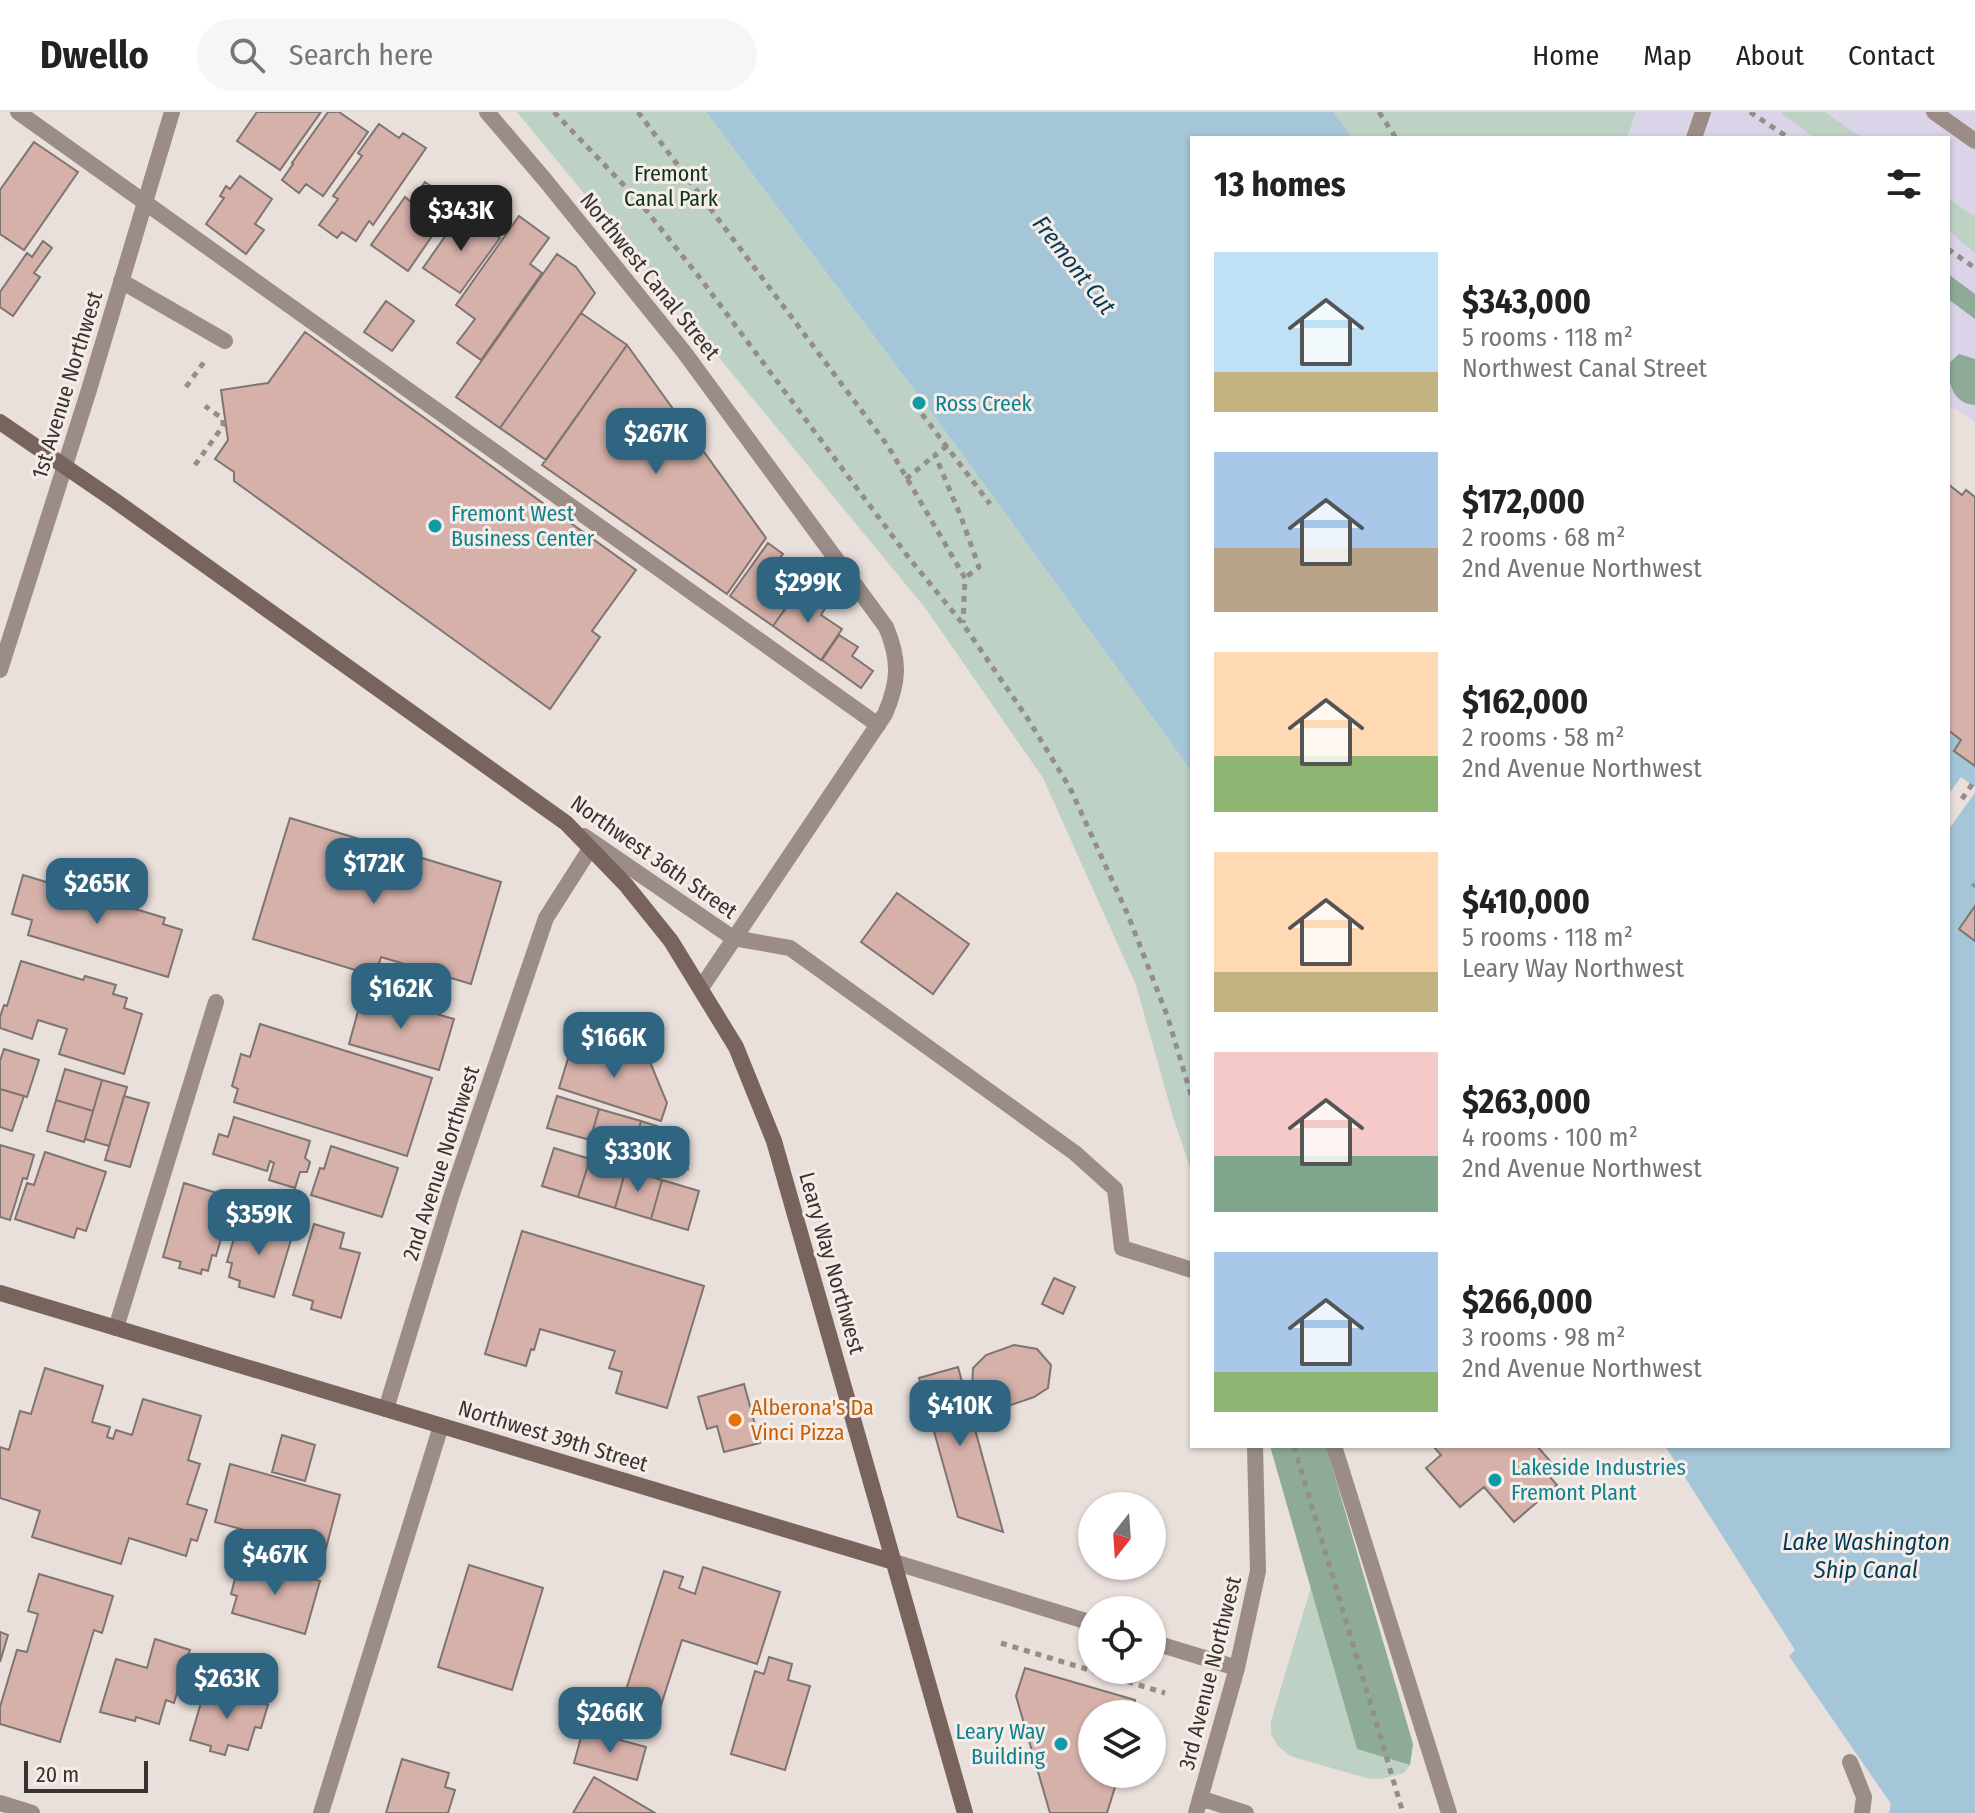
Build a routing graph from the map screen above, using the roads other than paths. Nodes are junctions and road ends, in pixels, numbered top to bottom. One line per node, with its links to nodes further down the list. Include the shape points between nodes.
1 (18, 112): 8 (street)
2 (172, 112): 8 (street, 1st Avenue Northwest)
3 (487, 112): 14 (street, Northwest Canal Street, via 684,352 886,627 896,680)
4 (1703, 112): 6 (street)
5 (1934, 112): 7 (street)
6 (1695, 136)
7 (1975, 141)
8 (145, 202): 9 (street, 1st Avenue Northwest); 14 (street)
9 (121, 281): 10 (street); 12 (street, 1st Avenue Northwest)
10 (225, 341)
11 (0, 422): 12 (main road, Northwest 36th Street)
12 (65, 467): 13 (street, 1st Avenue Northwest); 15 (main road, Northwest 36th Street)
13 (1, 662)
14 (878, 725): 17 (street)
15 (566, 823): 16 (main road, Leary Way Northwest); 17 (street, Northwest 36th Street)
16 (590, 849): 18 (main road, Leary Way Northwest, via 671,941); 23 (street, 2nd Avenue Northwest, via 546,918)
17 (733, 938): 18 (street); 20 (street, Northwest 36th Street, via 790,948 1062,1144 1115,1189 1122,1248)
18 (701, 988): 27 (main road, Leary Way Northwest, via 736,1047 774,1141)
19 (216, 1002): 22 (street)
20 (1190, 1269)
21 (0, 1293): 22 (main road, Northwest 39th Street)
22 (116, 1328): 23 (main road, Northwest 39th Street)
23 (386, 1409): 24 (main road, Northwest 39th Street)
24 (441, 1426): 27 (main road, Northwest 39th Street); 35 (street)
25 (1255, 1448): 30 (street, 3rd Avenue Northwest, via 1258,1571)
26 (1335, 1448): 38 (street)
27 (894, 1562): 28 (street, Northwest 39th Street); 36 (main road, Leary Way Northwest)
28 (1078, 1619)
29 (1166, 1646): 30 (street)
30 (1237, 1668): 33 (street, 3rd Avenue Northwest)
31 (1850, 1762): 39 (street, via 1864,1797)
32 (0, 1803): 34 (street)
33 (1198, 1806): 37 (street)
34 (32, 1813)
35 (321, 1813)
36 (965, 1813)
37 (1246, 1813)
38 (1449, 1813)
39 (1862, 1813)

